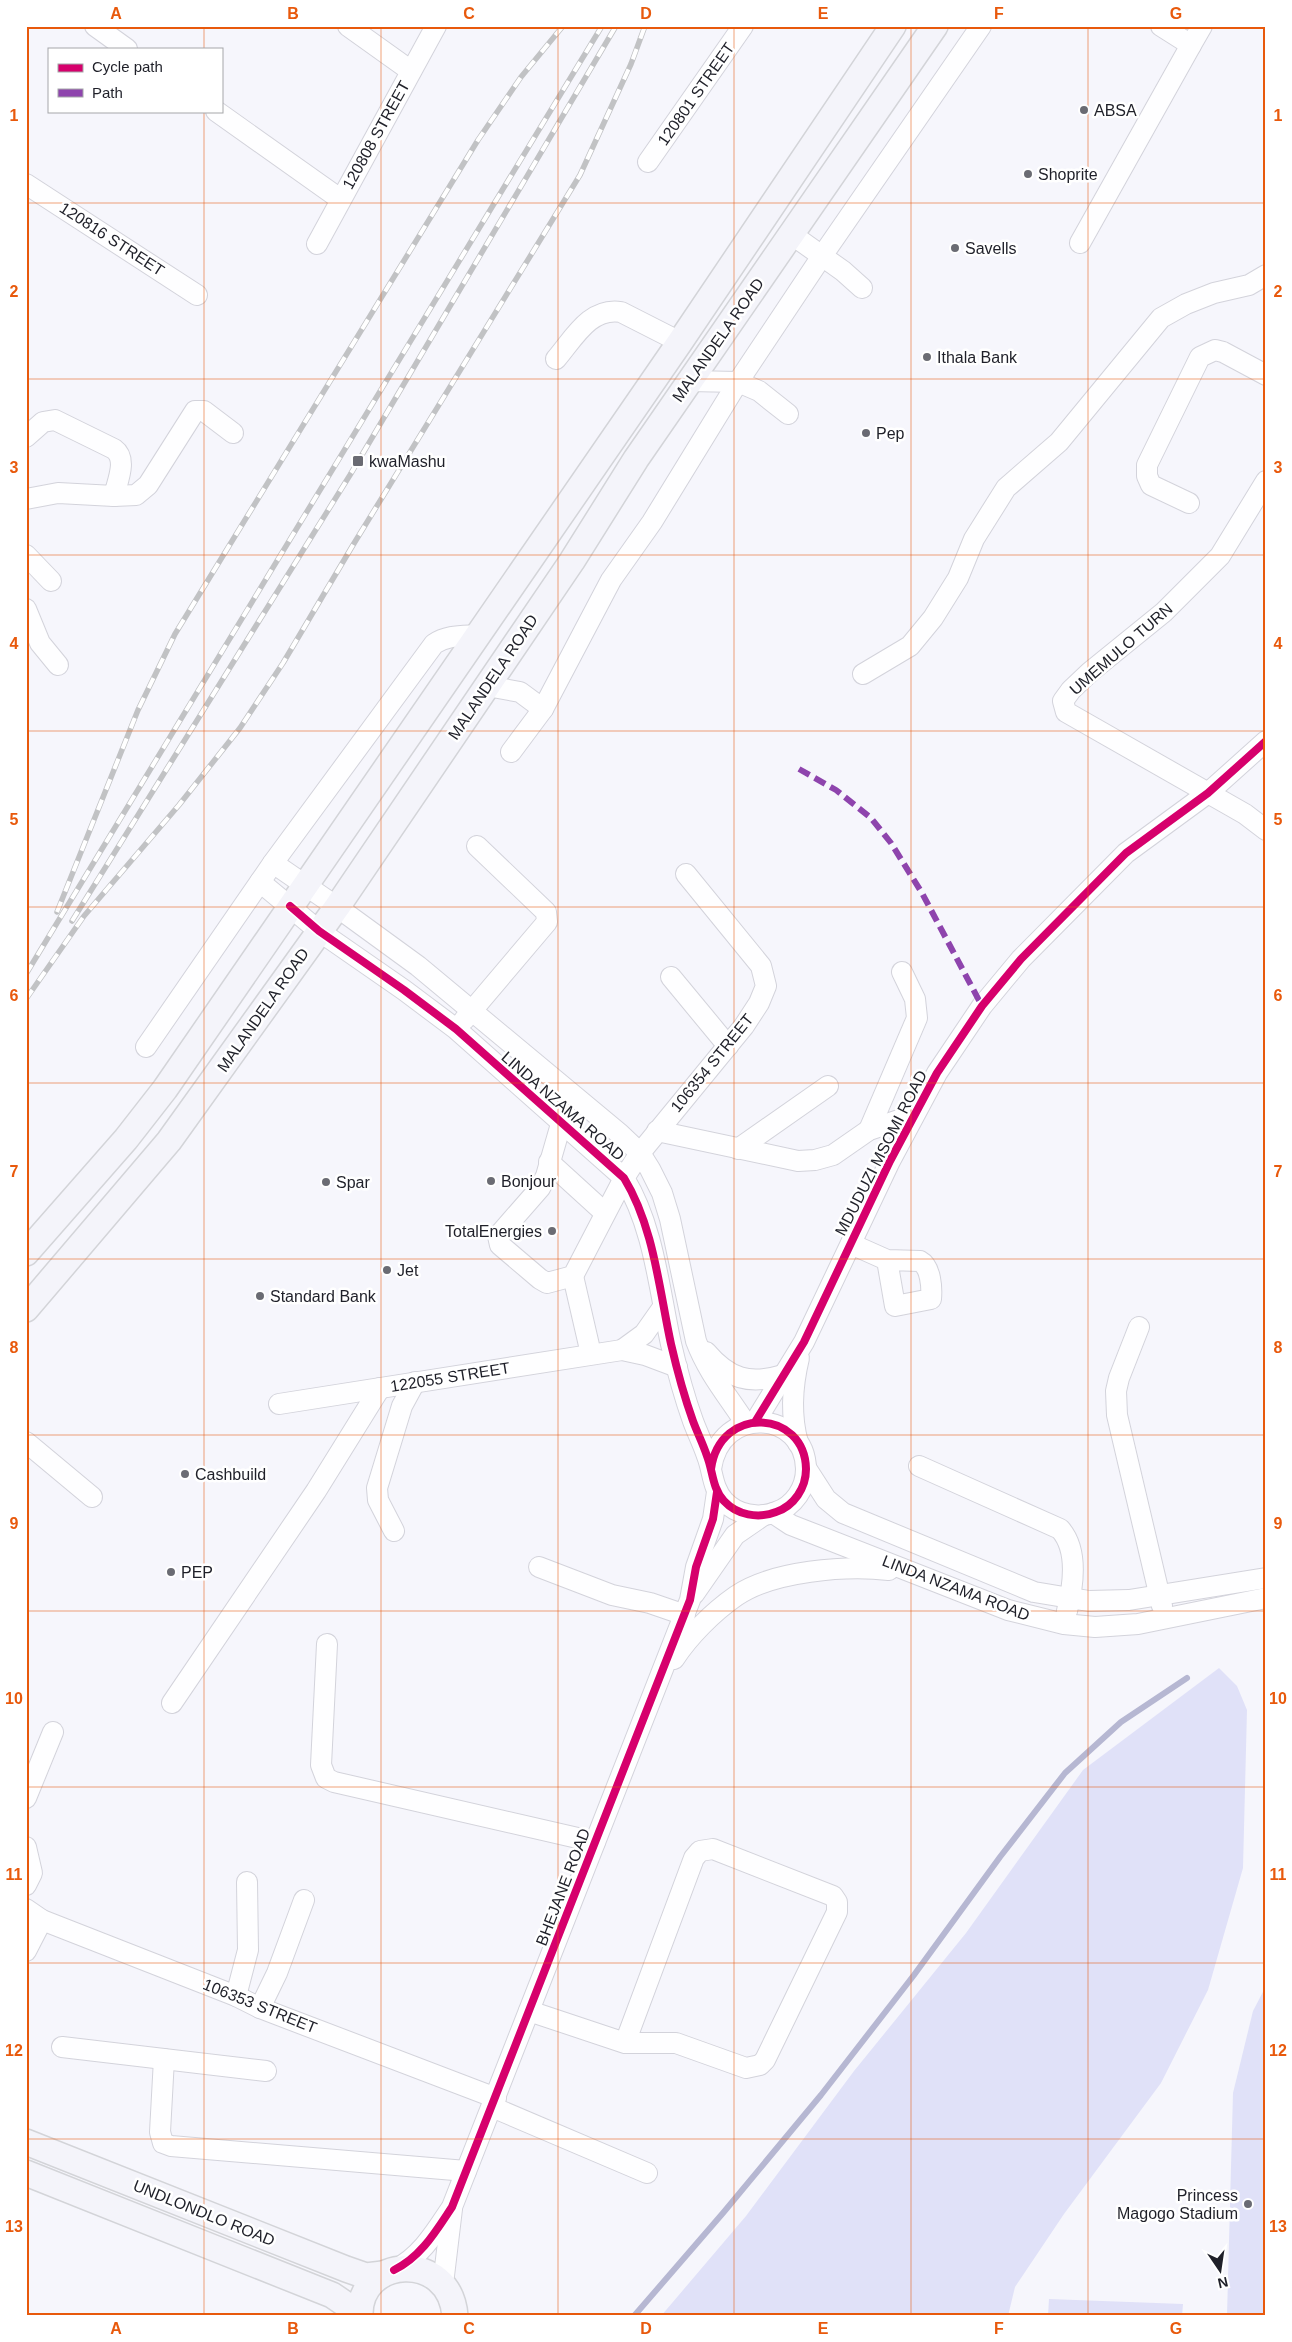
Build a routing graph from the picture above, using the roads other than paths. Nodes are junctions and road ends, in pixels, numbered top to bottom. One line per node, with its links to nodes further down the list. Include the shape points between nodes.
1 (96, 26): 11 (street)
2 (348, 26): 12 (street)
3 (436, 26): 12 (street, 120808 STREET)
4 (743, 26): 14 (street, 120801 STREET)
5 (893, 26): 24 (main road, MALANDELA ROAD)
6 (935, 26): 17 (main road, MALANDELA ROAD)
7 (981, 26): 20 (street)
8 (1161, 26): 10 (street)
9 (1202, 26): 10 (street)
10 (1191, 45): 18 (street)
11 (126, 48)
12 (411, 71): 16 (street, 120808 STREET)
13 (217, 112): 16 (street)
14 (648, 162)
15 (26, 184): 23 (street, 120816 STREET)
16 (340, 199): 19 (street, 120808 STREET)
17 (791, 234): 20 (street); 27 (main road, MALANDELA ROAD)
18 (1080, 243)
19 (317, 244)
20 (822, 256): 22 (street); 28 (street)
21 (1266, 275): 42 (street, via 1186,304 1161,318 1059,442 1006,488 974,539 958,578 933,618 910,646)
22 (862, 288)
23 (197, 295)
24 (680, 342): 25 (street, via 621,312 612,311 589,320); 39 (main road, MALANDELA ROAD)
25 (556, 358)
26 (1266, 375): 35 (street, via 1216,350 1200,357 1146,471 1151,486)
27 (690, 381): 28 (street); 40 (main road, MALANDELA ROAD)
28 (738, 382): 29 (street, via 759,391); 45 (street, via 652,522 611,580)
29 (788, 414)
30 (233, 432): 33 (street, via 204,411 195,411 148,486 136,495)
31 (26, 436): 33 (street, via 43,422 55,420 114,449 122,461)
32 (1266, 481): 48 (street, UMEMULO TURN, via 1220,556 1198,581 1090,672 1063,701 1066,712)
33 (114, 496): 34 (street, via 58,493)
34 (26, 499)
35 (1189, 503)
36 (26, 555): 37 (street)
37 (51, 581)
38 (26, 609): 41 (street, via 40,643)
39 (477, 635): 51 (street, via 450,636 434,644); 54 (main road, MALANDELA ROAD)
40 (507, 656): 43 (main road, MALANDELA ROAD); 44 (street)
41 (58, 665)
42 (863, 674)
43 (487, 686): 44 (street); 56 (main road, MALANDELA ROAD)
44 (520, 692): 45 (street)
45 (543, 710): 47 (street)
46 (1266, 741): 48 (street, MDUDUZI MSOMI ROAD)
47 (511, 752)
48 (1208, 793): 49 (street); 67 (street, MDUDUZI MSOMI ROAD, via 1126,853 1021,959 982,1006 942,1065)
49 (1266, 830)
50 (478, 846): 60 (street, via 548,917)
51 (273, 863): 53 (street); 54 (street, LINDA NZAMA ROAD)
52 (686, 874): 62 (street, 106354 STREET, via 761,966 766,978 759,1004)
53 (260, 882): 55 (street, LINDA NZAMA ROAD); 63 (street)
54 (305, 885): 55 (main road, MALANDELA ROAD); 56 (street, LINDA NZAMA ROAD)
55 (290, 906): 57 (street, LINDA NZAMA ROAD); 77 (main road, MALANDELA ROAD, via 165,1089 126,1139)
56 (337, 907): 57 (main road, MALANDELA ROAD); 60 (street, LINDA NZAMA ROAD, via 418,966)
57 (319, 931): 61 (street, LINDA NZAMA ROAD); 83 (main road, MALANDELA ROAD, via 169,1141)
58 (902, 972): 69 (street, via 914,999 917,1018)
59 (671, 977): 62 (street)
60 (472, 1011): 61 (street); 64 (street, LINDA NZAMA ROAD)
61 (456, 1029): 66 (street, LINDA NZAMA ROAD)
62 (728, 1046): 70 (street, 106354 STREET)
63 (146, 1047)
64 (560, 1084): 66 (street); 72 (street, LINDA NZAMA ROAD)
65 (828, 1086): 71 (street)
66 (542, 1107): 68 (street, LINDA NZAMA ROAD)
67 (914, 1115): 69 (street); 76 (street, MDUDUZI MSOMI ROAD)
68 (561, 1124): 73 (street); 74 (street, LINDA NZAMA ROAD)
69 (869, 1130): 71 (street, via 833,1155 815,1160 798,1161)
70 (657, 1131): 71 (street); 72 (street, 106354 STREET)
71 (738, 1148)
72 (640, 1153): 74 (street, 106354 STREET); 79 (street, LINDA NZAMA ROAD, via 662,1193)
73 (549, 1162): 75 (street); 81 (street, via 540,1188 498,1236 498,1240 540,1280 547,1282)
74 (624, 1178): 75 (street, 106354 STREET); 80 (street, LINDA NZAMA ROAD, via 640,1211)
75 (605, 1213): 81 (street, 106354 STREET)
76 (851, 1244): 78 (street); 86 (street, MDUDUZI MSOMI ROAD)
77 (26, 1253)
78 (887, 1260)
79 (679, 1261): 80 (street); 85 (street, LINDA NZAMA ROAD)
80 (654, 1266): 82 (street, LINDA NZAMA ROAD)
81 (573, 1276): 88 (street)
82 (663, 1307): 87 (street, 122055 STREET, via 644,1334); 89 (street, LINDA NZAMA ROAD)
83 (26, 1309)
84 (1138, 1326): 107 (street, via 1118,1378 1117,1415)
85 (696, 1342): 90 (street, via 735,1377 765,1380); 94 (street, LINDA NZAMA ROAD, via 710,1373)
86 (804, 1342): 90 (street, MDUDUZI MSOMI ROAD); 96 (street, MDUDUZI MSOMI ROAD, via 793,1390 792,1422)
87 (622, 1350): 88 (street, 122055 STREET); 89 (street, 122055 STREET)
88 (591, 1354): 91 (street, 122055 STREET)
89 (677, 1367): 99 (street, LINDA NZAMA ROAD)
90 (783, 1375): 94 (street, MDUDUZI MSOMI ROAD)
91 (415, 1382): 92 (street, 122055 STREET); 103 (street, via 402,1406 377,1488 378,1500)
92 (380, 1388): 93 (street, 122055 STREET); 115 (street, via 316,1491)
93 (279, 1404)
94 (750, 1423): 96 (street, via 775,1425); 99 (street, via 732,1430 721,1440)
95 (26, 1442): 101 (street)
96 (798, 1443): 98 (street)
97 (919, 1466): 108 (street, via 1060,1529 1065,1535 1072,1561)
98 (806, 1468): 102 (street, via 798,1496 784,1509); 108 (street, LINDA NZAMA ROAD, via 826,1499 844,1513 1034,1592)
99 (711, 1469): 100 (street)
100 (717, 1492): 102 (street, via 741,1513 752,1516); 110 (street, BHEJANE ROAD, via 713,1519 696,1567)
101 (92, 1497)
102 (768, 1514): 105 (street, LINDA NZAMA ROAD); 110 (street, BHEJANE ROAD, via 735,1535)
103 (394, 1530)
104 (539, 1567): 110 (street, via 612,1595)
105 (918, 1575): 112 (street, LINDA NZAMA ROAD, via 1008,1610); 114 (street, via 858,1567 812,1572 754,1586 736,1596 688,1640)
106 (1266, 1578): 107 (street, LINDA NZAMA ROAD)
107 (1159, 1595): 108 (street, LINDA NZAMA ROAD, via 1129,1600); 111 (street)
108 (1070, 1598): 112 (street)
109 (1266, 1598): 111 (street, LINDA NZAMA ROAD)
110 (688, 1607): 114 (street, BHEJANE ROAD)
111 (1165, 1620): 112 (street, LINDA NZAMA ROAD, via 1096,1627)
112 (1064, 1624)
113 (327, 1644): 118 (street, via 321,1765 326,1778)
114 (656, 1685): 118 (street, BHEJANE ROAD)
115 (172, 1703)
116 (53, 1732): 117 (street)
117 (26, 1798)
118 (595, 1842): 127 (street, BHEJANE ROAD)
119 (26, 1846): 121 (street, via 32,1873)
120 (247, 1882): 125 (street, via 248,1950)
121 (26, 1886)
122 (304, 1900): 126 (street, via 277,1973)
123 (34, 1914): 124 (street); 125 (street, 106353 STREET)
124 (26, 1951)
125 (236, 1996): 126 (street, 106353 STREET)
126 (260, 2008): 132 (street, 106353 STREET)
127 (529, 2011): 128 (street); 132 (street, BHEJANE ROAD)
128 (625, 2043): 128 (street, via 694,1858 700,1851 713,1849 833,1896 837,1912 760,2066 746,2068 676,2043)
129 (62, 2048): 130 (street)
130 (164, 2059): 131 (street); 134 (street, via 160,2132 163,2143 171,2146)
131 (266, 2071)
132 (494, 2103): 134 (street, BHEJANE ROAD); 136 (street, 106353 STREET)
133 (26, 2142): 138 (main road, UNDLONDLO ROAD, via 366,2276)
134 (466, 2171): 137 (street, BHEJANE ROAD)
135 (26, 2173): 140 (main road, UNDLONDLO ROAD, via 332,2295 351,2308)
136 (647, 2173)
137 (452, 2207): 138 (street, BHEJANE ROAD, via 411,2261); 139 (street, BHEJANE ROAD)
138 (388, 2272): 139 (main road, UNDLONDLO ROAD, via 407,2268 433,2275); 141 (main road, via 367,2290)
139 (449, 2298): 142 (main road)
140 (356, 2316)
141 (360, 2316)
142 (466, 2316)

